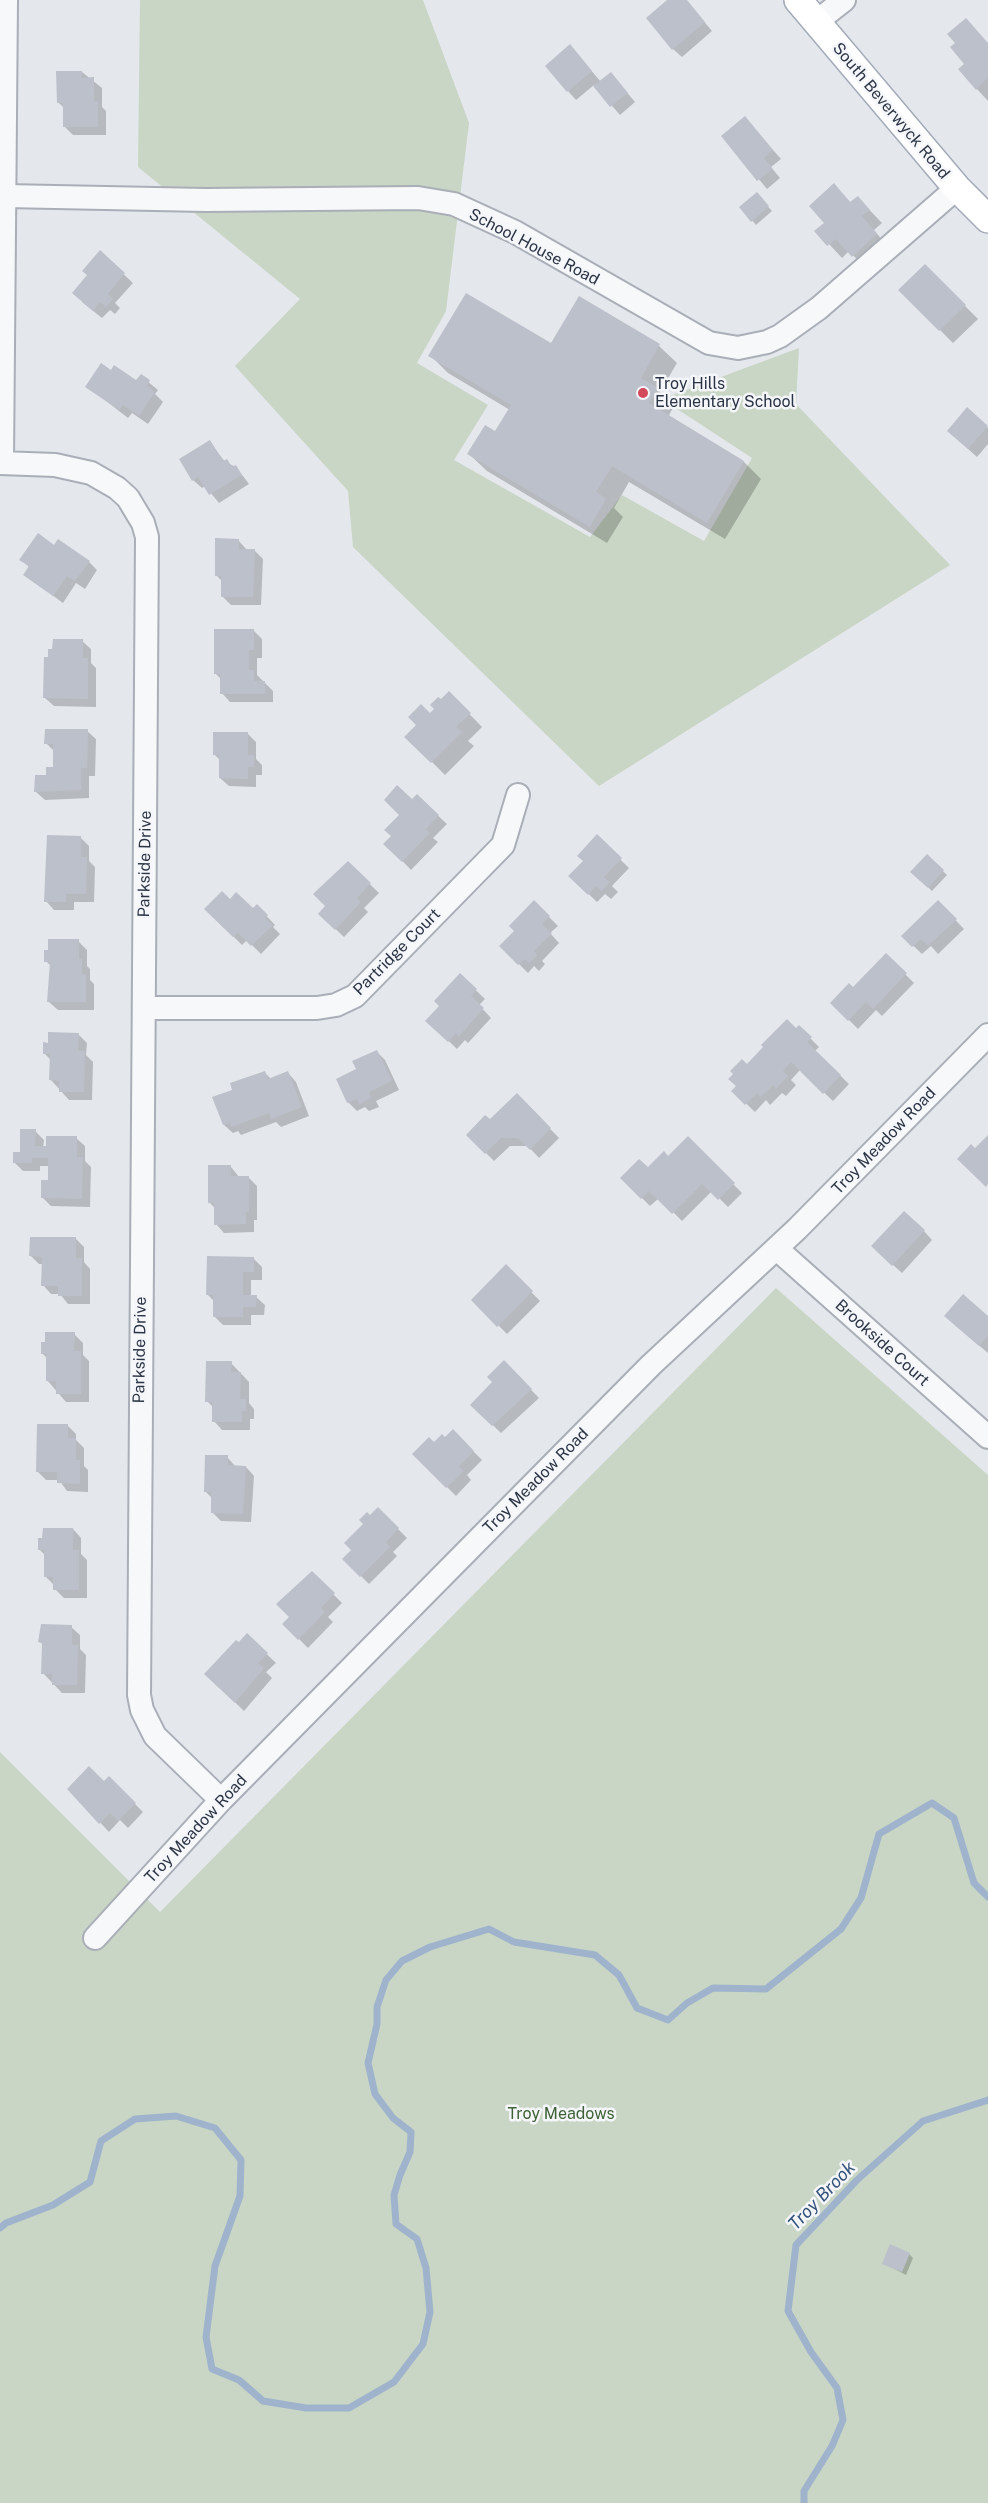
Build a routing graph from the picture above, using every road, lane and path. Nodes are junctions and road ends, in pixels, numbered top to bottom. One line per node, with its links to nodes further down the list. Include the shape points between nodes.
1 (6, 0): 6 (street, Parkside Drive)
2 (798, 0): 4 (main road, South Beverwyck Road)
3 (844, 0): 4 (street)
4 (816, 22): 5 (main road, South Beverwyck Road)
5 (957, 188): 6 (street, School House Road, via 819,308 780,336 738,348 709,343 515,232 454,204 418,198 205,200); 7 (main road, South Beverwyck Road)
6 (5, 196): 8 (street, Parkside Drive)
7 (988, 219)
8 (1, 463): 10 (street, Parkside Drive, via 55,465 91,473 128,498 147,537)
9 (518, 795): 10 (street, Partridge Court, via 502,845 355,996 317,1008)
10 (144, 1008): 14 (street, Parkside Drive, via 139,1695 155,1736)
11 (988, 1035): 12 (street, Troy Meadow Road)
12 (777, 1249): 13 (street, Brookside Court); 14 (street, Troy Meadow Road, via 651,1365)
13 (988, 1437)
14 (221, 1800): 15 (street, Troy Meadow Road)
15 (95, 1938)

